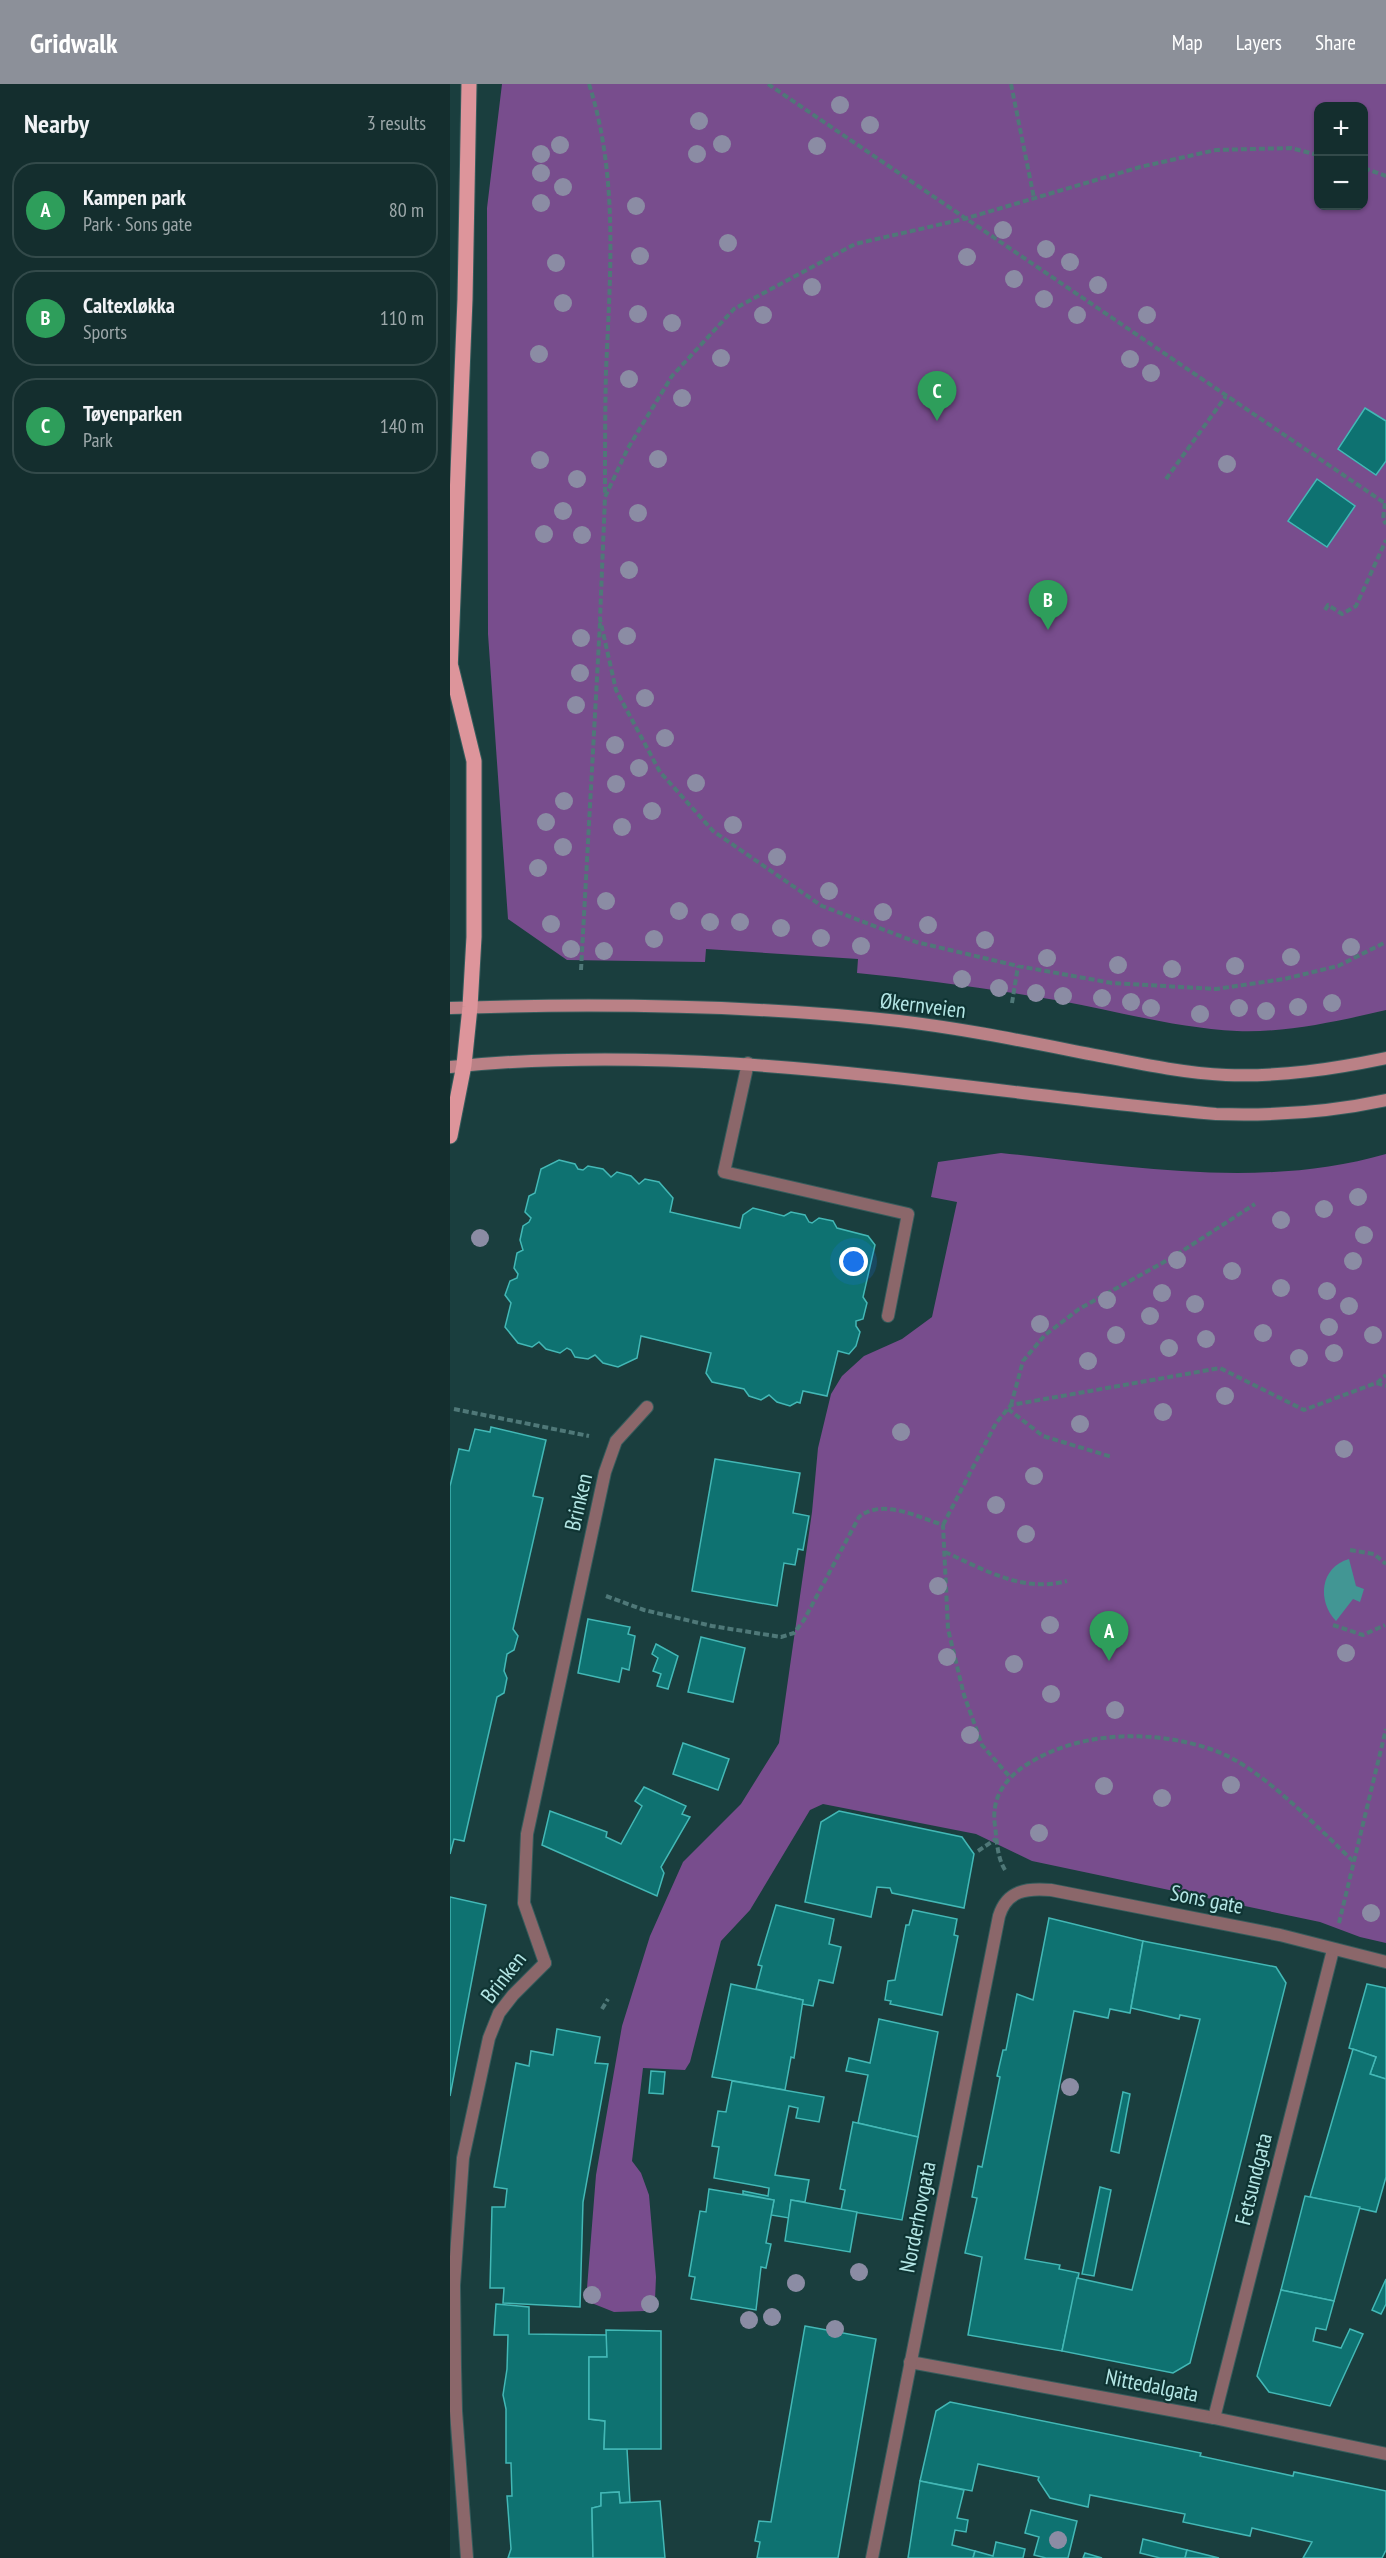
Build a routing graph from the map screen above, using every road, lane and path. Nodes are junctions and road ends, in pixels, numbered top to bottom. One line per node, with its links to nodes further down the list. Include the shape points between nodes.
1 (470, 84): 18 (main road)
2 (589, 84): 12 (path, via 608,177 610,223)
3 (768, 84): 9 (path)
4 (1011, 84): 8 (path)
5 (1314, 154): 8 (path, via 1291,148 1216,150)
6 (1368, 169): 7 (path)
7 (1386, 176)
8 (1034, 198): 9 (path)
9 (964, 219): 10 (path); 12 (path, via 855,244 734,309 672,375 628,448)
10 (1226, 396): 11 (path); 13 (path)
11 (1167, 479)
12 (605, 497): 17 (path)
13 (1385, 504): 14 (path)
14 (1386, 524)
15 (1386, 540): 16 (path, via 1356,606 1342,614 1328,605)
16 (1325, 610)
17 (600, 619): 20 (path, via 616,690 660,772 713,831 822,906 916,942); 21 (path)
18 (451, 670): 23 (main road, via 474,761)
19 (1386, 942): 20 (path, via 1338,966 1216,989 1112,983)
20 (1017, 966): 22 (path)
21 (581, 970)
22 (1012, 1003)
23 (470, 1007): 24 (main road, Økernveien); 25 (main road, Økernveien, via 765,1010 879,1019 1225,1075 1307,1072); 27 (main road)
24 (450, 1008)
25 (1386, 1058)
26 (747, 1063): 27 (main road, via 611,1060); 28 (main road, via 1216,1114 1308,1113); 31 (street, via 724,1172 908,1214)
27 (457, 1066): 29 (main road)
28 (1386, 1100)
29 (450, 1136)
30 (1255, 1204): 36 (path, via 1173,1257 1079,1309 1045,1335 1023,1361)
31 (888, 1316)
32 (1386, 1375): 33 (path)
33 (1376, 1383): 34 (path); 36 (path, via 1304,1410 1220,1368)
34 (1386, 1386)
35 (647, 1407): 38 (street, Brinken)
36 (1010, 1407): 39 (path, via 1043,1436); 40 (path, via 996,1423)
37 (454, 1408): 38 (path)
38 (616, 1441): 45 (street, Brinken, via 605,1472)
39 (1112, 1457)
40 (943, 1525): 42 (path); 45 (path, via 894,1510 877,1507 867,1511 859,1517 804,1620 794,1633 781,1637 644,1610)
41 (1350, 1550): 43 (path, via 1374,1554)
42 (945, 1552): 44 (path, via 1023,1584 1041,1586); 49 (path, via 948,1629 964,1695 982,1746)
43 (1386, 1564)
44 (1067, 1581)
45 (580, 1586): 59 (street, Brinken, via 524,1864 524,1903 545,1963 499,2013 489,2038 463,2158 454,2285)
46 (1385, 1624): 47 (path, via 1363,1635)
47 (1334, 1625)
48 (1386, 1729): 52 (path)
49 (1009, 1776): 50 (path, via 993,1816); 52 (path, via 1037,1758 1081,1740 1127,1736 1178,1740 1217,1751 1257,1774)
50 (996, 1839): 51 (path); 53 (path, via 1000,1862)
51 (978, 1851)
52 (1354, 1863): 54 (path)
53 (1018, 1891): 54 (street, Sons gate, via 1051,1890 1280,1935); 58 (street, Norderhovgata, via 1006,1899 999,1916)
54 (1333, 1950): 55 (street, Sons gate); 60 (street, Fetsundgata)
55 (1386, 1962)
56 (608, 1999): 57 (path)
57 (602, 2009)
58 (910, 2362): 60 (street, Nittedalgata); 63 (street, Norderhovgata)
59 (453, 2411): 62 (street, Brinken)
60 (1214, 2418): 61 (street, Nittedalgata)
61 (1386, 2454)
62 (467, 2558)
63 (872, 2558)

